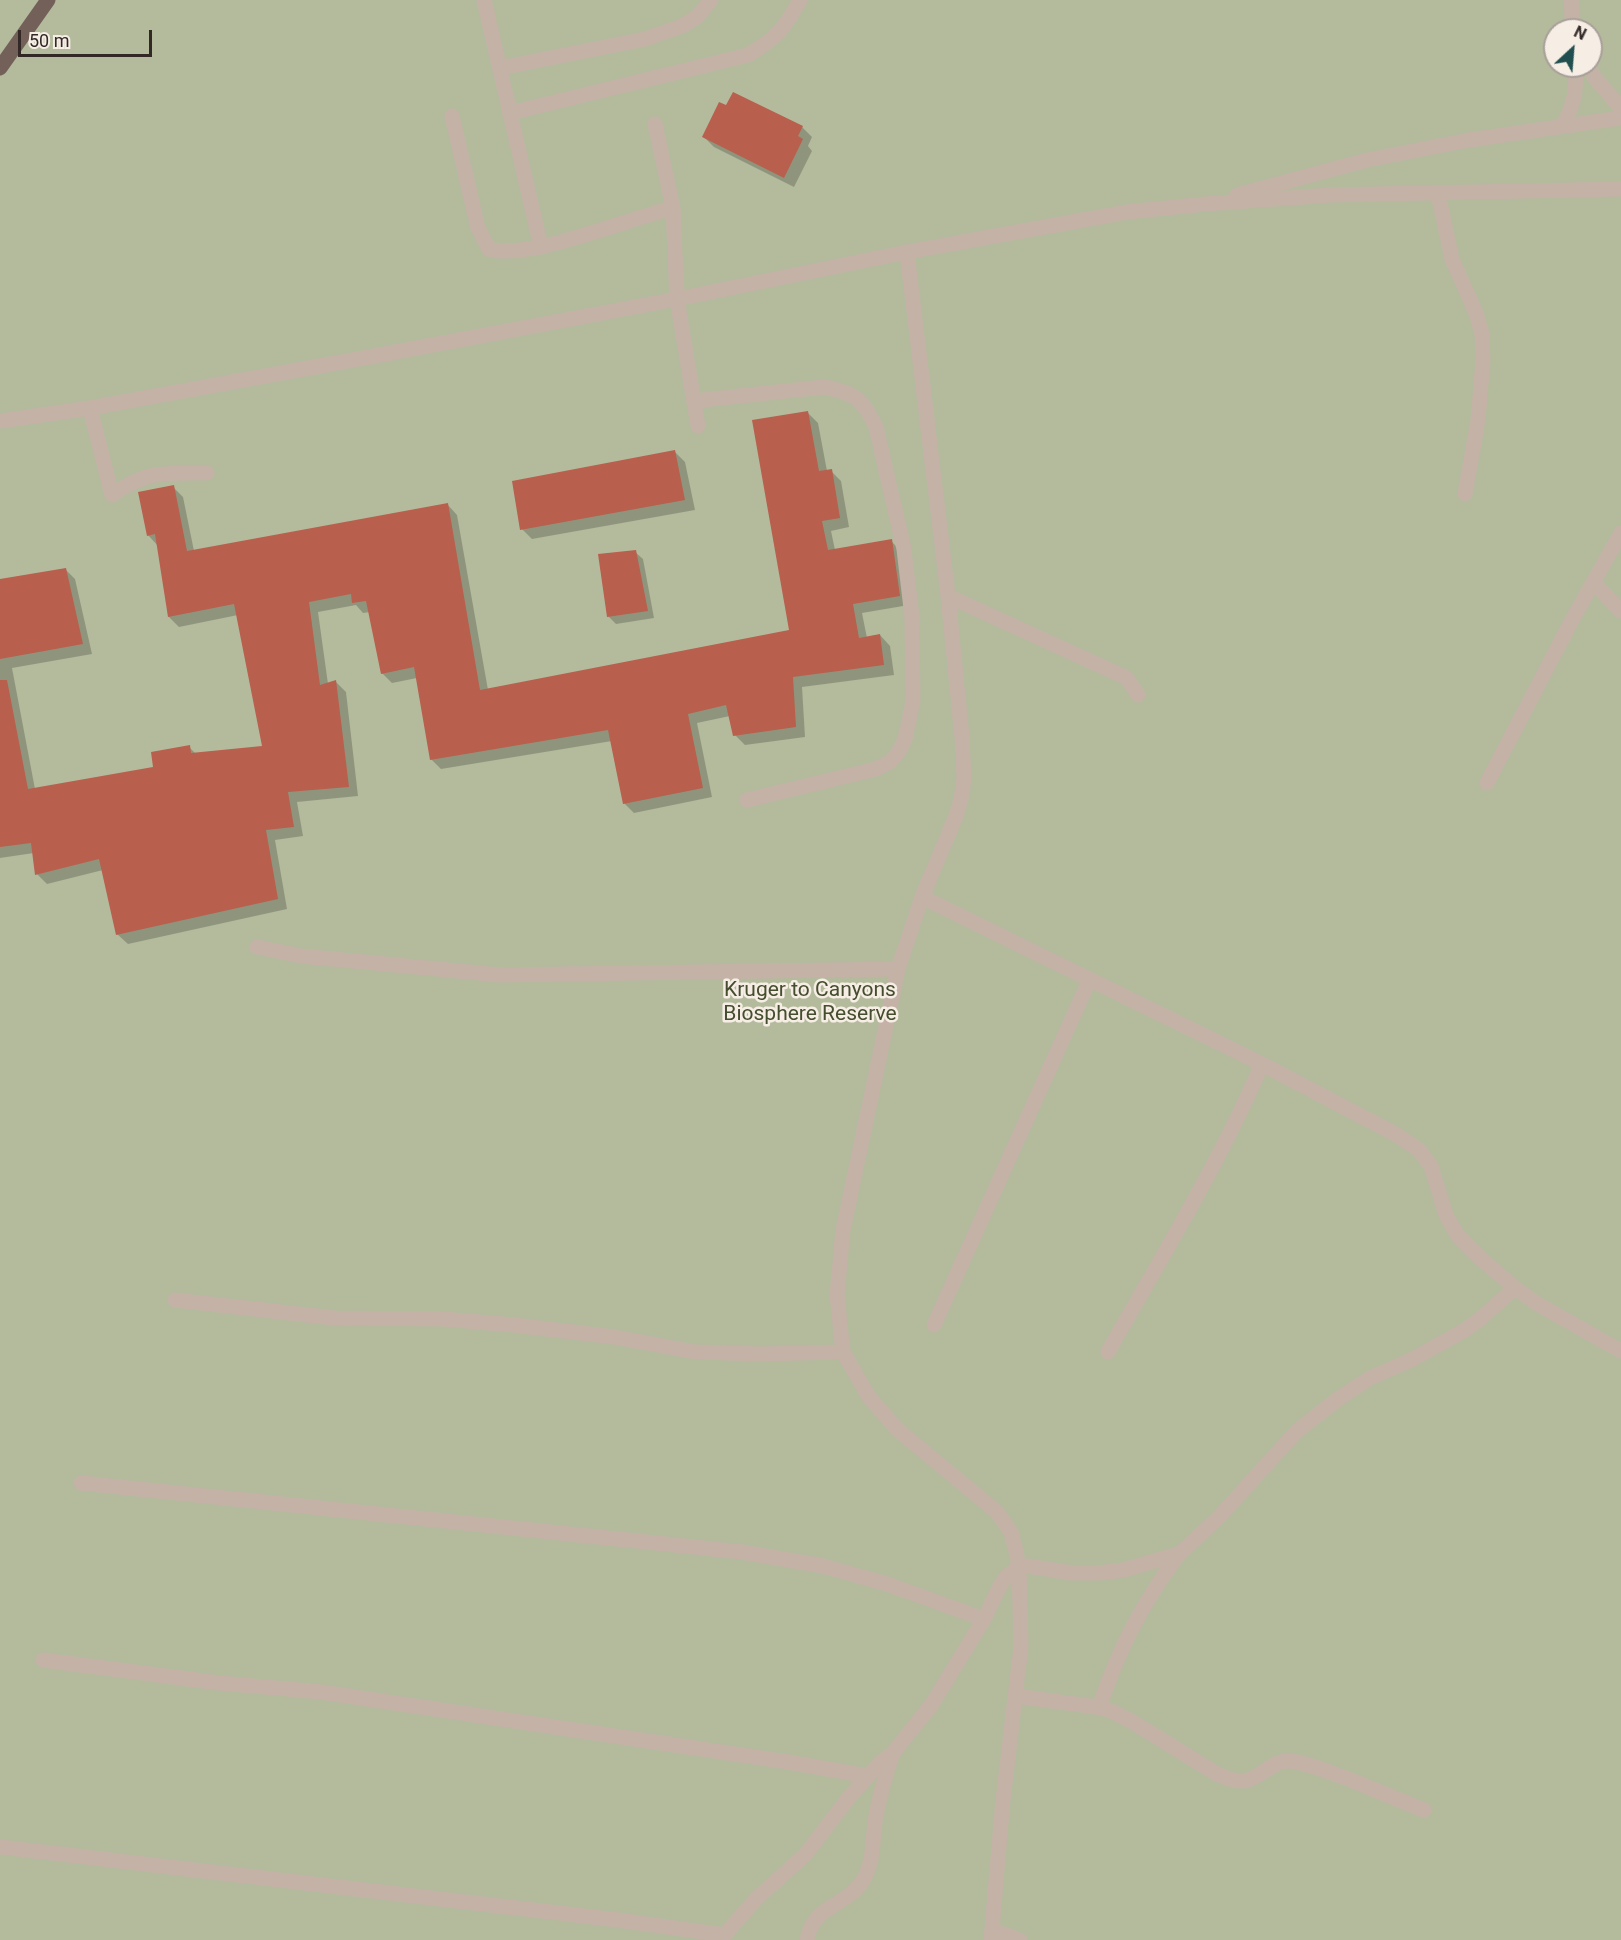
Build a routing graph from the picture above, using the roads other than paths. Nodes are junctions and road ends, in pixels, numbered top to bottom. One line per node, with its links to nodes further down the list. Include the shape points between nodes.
1 (48, 0): 7 (main road)
2 (484, 0): 8 (street)
3 (711, 0): 8 (street, via 682,26 645,39)
4 (800, 0): 12 (street, via 786,26 748,55)
5 (1571, 0): 6 (street)
6 (1572, 18)
7 (0, 68)
8 (500, 68): 12 (street)
9 (1575, 78): 16 (street, via 1574,101)
10 (1597, 78): 11 (street)
11 (1621, 108)
12 (510, 113): 21 (street)
13 (452, 116): 21 (street, via 478,228 489,249 499,252)
14 (1621, 118): 16 (street)
15 (655, 124): 20 (street)
16 (1561, 127): 19 (street, via 1367,160)
17 (1621, 189): 18 (street)
18 (1438, 193): 19 (street, via 1329,195); 29 (street, via 1446,240 1482,334 1479,420)
19 (1205, 204): 22 (street, via 1127,212)
20 (674, 208): 21 (street); 23 (street)
21 (542, 247)
22 (906, 252): 23 (street); 32 (street)
23 (678, 299): 24 (street); 25 (street)
24 (694, 401): 27 (street); 36 (street, via 823,387 843,390 859,399 876,428 904,549 912,617 913,700 898,753 876,769)
25 (90, 408): 26 (street); 28 (street, via 112,495 147,476)
26 (0, 421)
27 (698, 426)
28 (207, 473)
29 (1465, 494)
30 (1621, 533): 31 (street)
31 (1593, 582): 33 (street); 35 (street)
32 (948, 596): 34 (street, via 1127,678); 37 (street, via 964,779 956,816)
33 (1621, 611)
34 (1138, 694)
35 (1487, 783)
36 (747, 800)
37 (922, 897): 39 (street); 40 (street)
38 (258, 947): 39 (street, via 301,956 500,975)
39 (898, 969): 46 (street, via 843,1230 837,1295)
40 (1089, 981): 41 (street); 44 (street)
41 (1262, 1064): 42 (street, via 1419,1150 1431,1166 1446,1215 1458,1236); 47 (street, via 1202,1185)
42 (1515, 1288): 45 (street); 49 (street, via 1465,1330 1370,1378 1296,1431 1218,1518)
43 (175, 1300): 46 (street, via 334,1318 443,1319 514,1325 695,1352)
44 (934, 1325)
45 (1621, 1351)
46 (843, 1352): 50 (street, via 869,1397 898,1430 997,1512 1011,1532)
47 (1108, 1352)
48 (81, 1483): 51 (street, via 742,1552 823,1566)
49 (1179, 1554): 50 (street, via 1099,1573); 54 (street, via 1141,1609 1112,1668)
50 (1019, 1567): 51 (street, via 1006,1577); 53 (street, via 1021,1646)
51 (984, 1619): 55 (street, via 932,1704)
52 (43, 1660): 56 (street, via 332,1693)
53 (1015, 1696): 54 (street); 59 (street)
54 (1099, 1707): 57 (street, via 1131,1721 1232,1780 1258,1776 1285,1761 1300,1762)
55 (893, 1753): 56 (street); 61 (street, via 880,1795 869,1869 850,1895 822,1911)
56 (867, 1776): 60 (street, via 805,1855 757,1898)
57 (1424, 1810)
58 (0, 1847): 60 (street, via 618,1920)
59 (992, 1935): 62 (street)
60 (722, 1937)
61 (807, 1940)
62 (1020, 1940)

